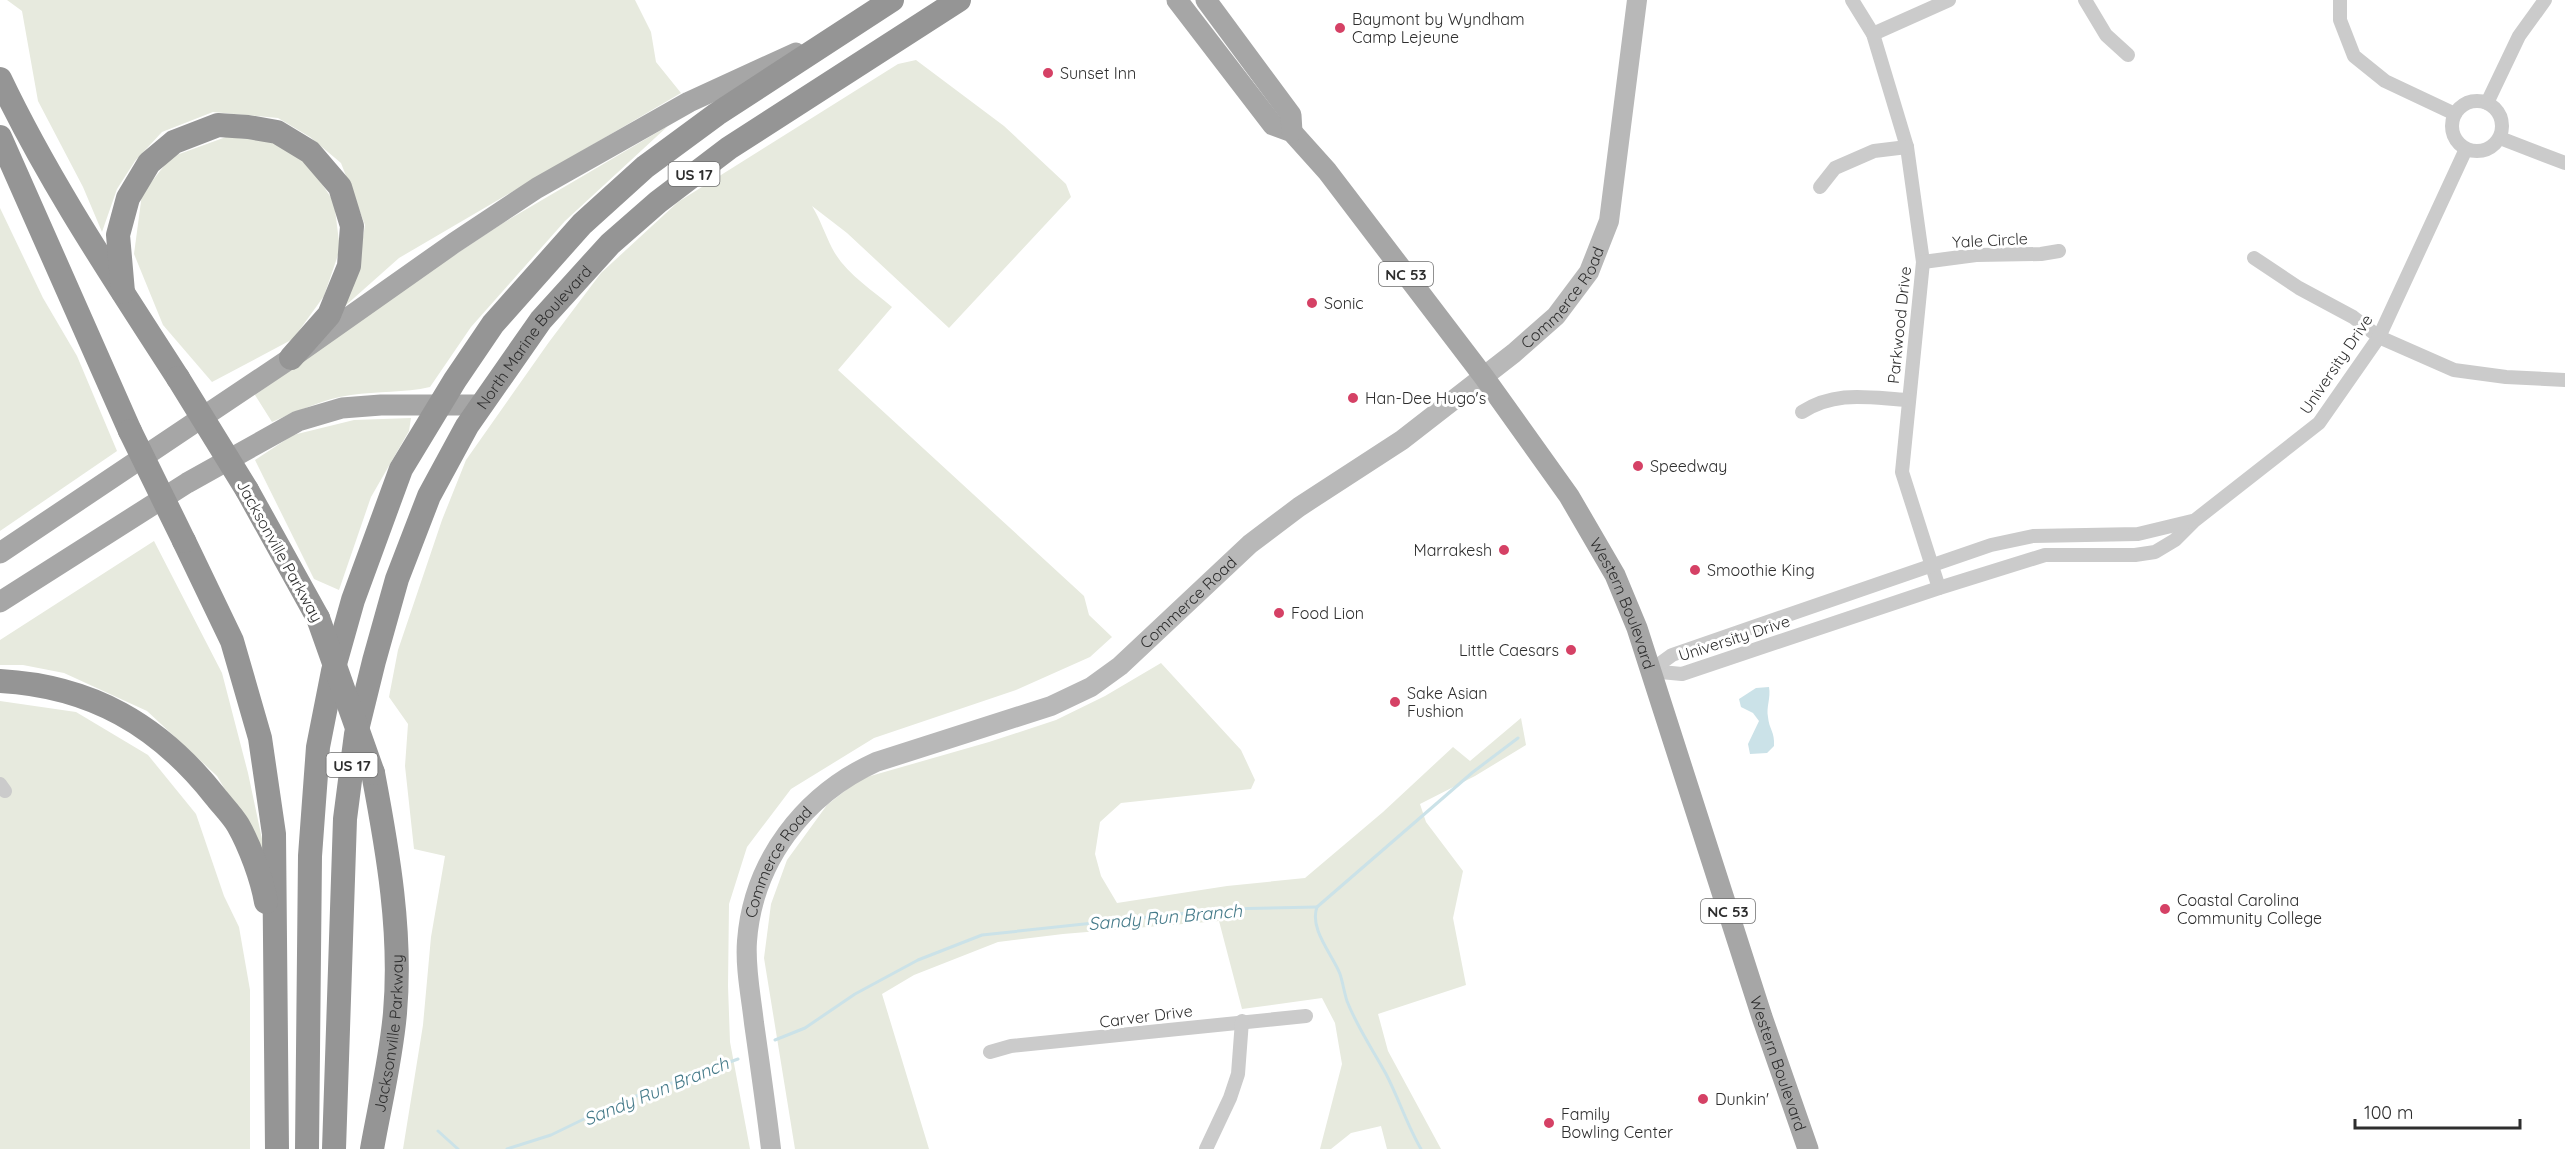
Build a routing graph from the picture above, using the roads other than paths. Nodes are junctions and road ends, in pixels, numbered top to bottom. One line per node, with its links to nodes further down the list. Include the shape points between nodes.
1 (891, 0): 11 (highway, US 17)
2 (959, 0): 33 (highway, North Marine Boulevard / US 17, via 729,148 658,202 610,244 541,320)
3 (1178, 0): 17 (main road, Western Boulevard / NC 53, via 1273,124)
4 (1206, 0): 17 (main road, Western Boulevard / NC 53, via 1291,115)
5 (1637, 0): 30 (street, Commerce Road, via 1612,204 1600,246 1589,272 1567,304 1542,330)
6 (1852, 0): 12 (street, Parkwood Drive)
7 (1949, 0): 12 (street)
8 (2085, 0): 13 (street, via 2106,35)
9 (2340, 0): 16 (street, via 2340,20 2354,56 2385,81)
10 (2545, 0): 15 (street, via 2519,36)
11 (843, 32): 29 (main road, via 689,102 589,157 454,243); 34 (highway, US 17, via 708,120 645,167 582,224 493,324)
12 (1873, 34): 20 (street, Parkwood Drive)
13 (2128, 55)
14 (0, 79): 27 (highway, Jacksonville Parkway, via 80,226)
15 (2487, 103): 16 (street, via 2474,101); 19 (street, via 2502,119)
16 (2455, 114): 21 (street, via 2451,124 2453,135)
17 (1292, 132): 30 (main road, Western Boulevard / NC 53, via 1327,171)
18 (0, 137): 43 (highway, bridge, via 130,431 232,640 260,738 274,834)
19 (2500, 138): 21 (street, via 2485,151); 22 (street)
20 (1907, 147): 23 (street, via 1874,151 1835,168); 26 (street, Parkwood Drive)
21 (2466, 150): 28 (street, University Drive)
22 (2565, 163)
23 (1820, 187)
24 (2059, 251): 26 (street, Yale Circle)
25 (2254, 258): 28 (street)
26 (1923, 262): 32 (street, Parkwood Drive)
27 (123, 292): 29 (highway, via 118,235 129,198 149,163 174,142 218,125 277,132 310,152 340,187 352,226 349,266 329,315); 50 (highway, Jacksonville Parkway, bridge, via 248,490 318,618 373,772 388,859 397,965 395,1015)
28 (2379, 337): 31 (street, via 2454,370); 36 (street, University Drive, via 2319,423)
29 (291, 358): 37 (main road)
30 (1484, 376): 41 (main road, Western Boulevard / NC 53, via 1569,496 1615,575); 51 (street, Commerce Road, via 1402,440 1250,544 1120,666 1091,687 1051,706 876,762 832,787 797,820 762,878 747,942)
31 (2565, 380)
32 (1908, 400): 35 (street, via 1840,396 1816,403); 38 (street, Parkwood Drive, via 1902,472)
33 (480, 405): 34 (main road, North Marine Boulevard); 49 (highway, US 17, via 429,496 397,579 356,734 345,819)
34 (440, 406): 40 (main road, North Marine Boulevard, via 342,408 298,422 187,483); 48 (highway, US 17, via 401,470 376,534 333,671 318,747 310,856)
35 (1803, 412)
36 (2194, 521): 38 (street, University Drive, via 2138,534 2033,536 1991,545); 39 (street, University Drive, via 2175,540 2155,552 2045,555)
37 (0, 553)
38 (1932, 568): 39 (street, Parkwood Drive); 41 (street, University Drive, via 1672,655)
39 (1939, 588): 41 (street, University Drive, via 1682,674)
40 (0, 603)
41 (1650, 671): 53 (main road, Western Boulevard / NC 53)
42 (0, 681): 43 (highway, via 35,683 95,701 149,729 194,769 238,825 264,886)
43 (277, 972): 47 (highway)
44 (1306, 1016): 45 (street, Carver Drive)
45 (1242, 1021): 46 (street, Carver Drive, via 1011,1046); 52 (street, via 1238,1074)
46 (990, 1052)
47 (277, 1149)
48 (307, 1149)
49 (334, 1149)
50 (372, 1149)
51 (771, 1149)
52 (1206, 1149)
53 (1808, 1149)

